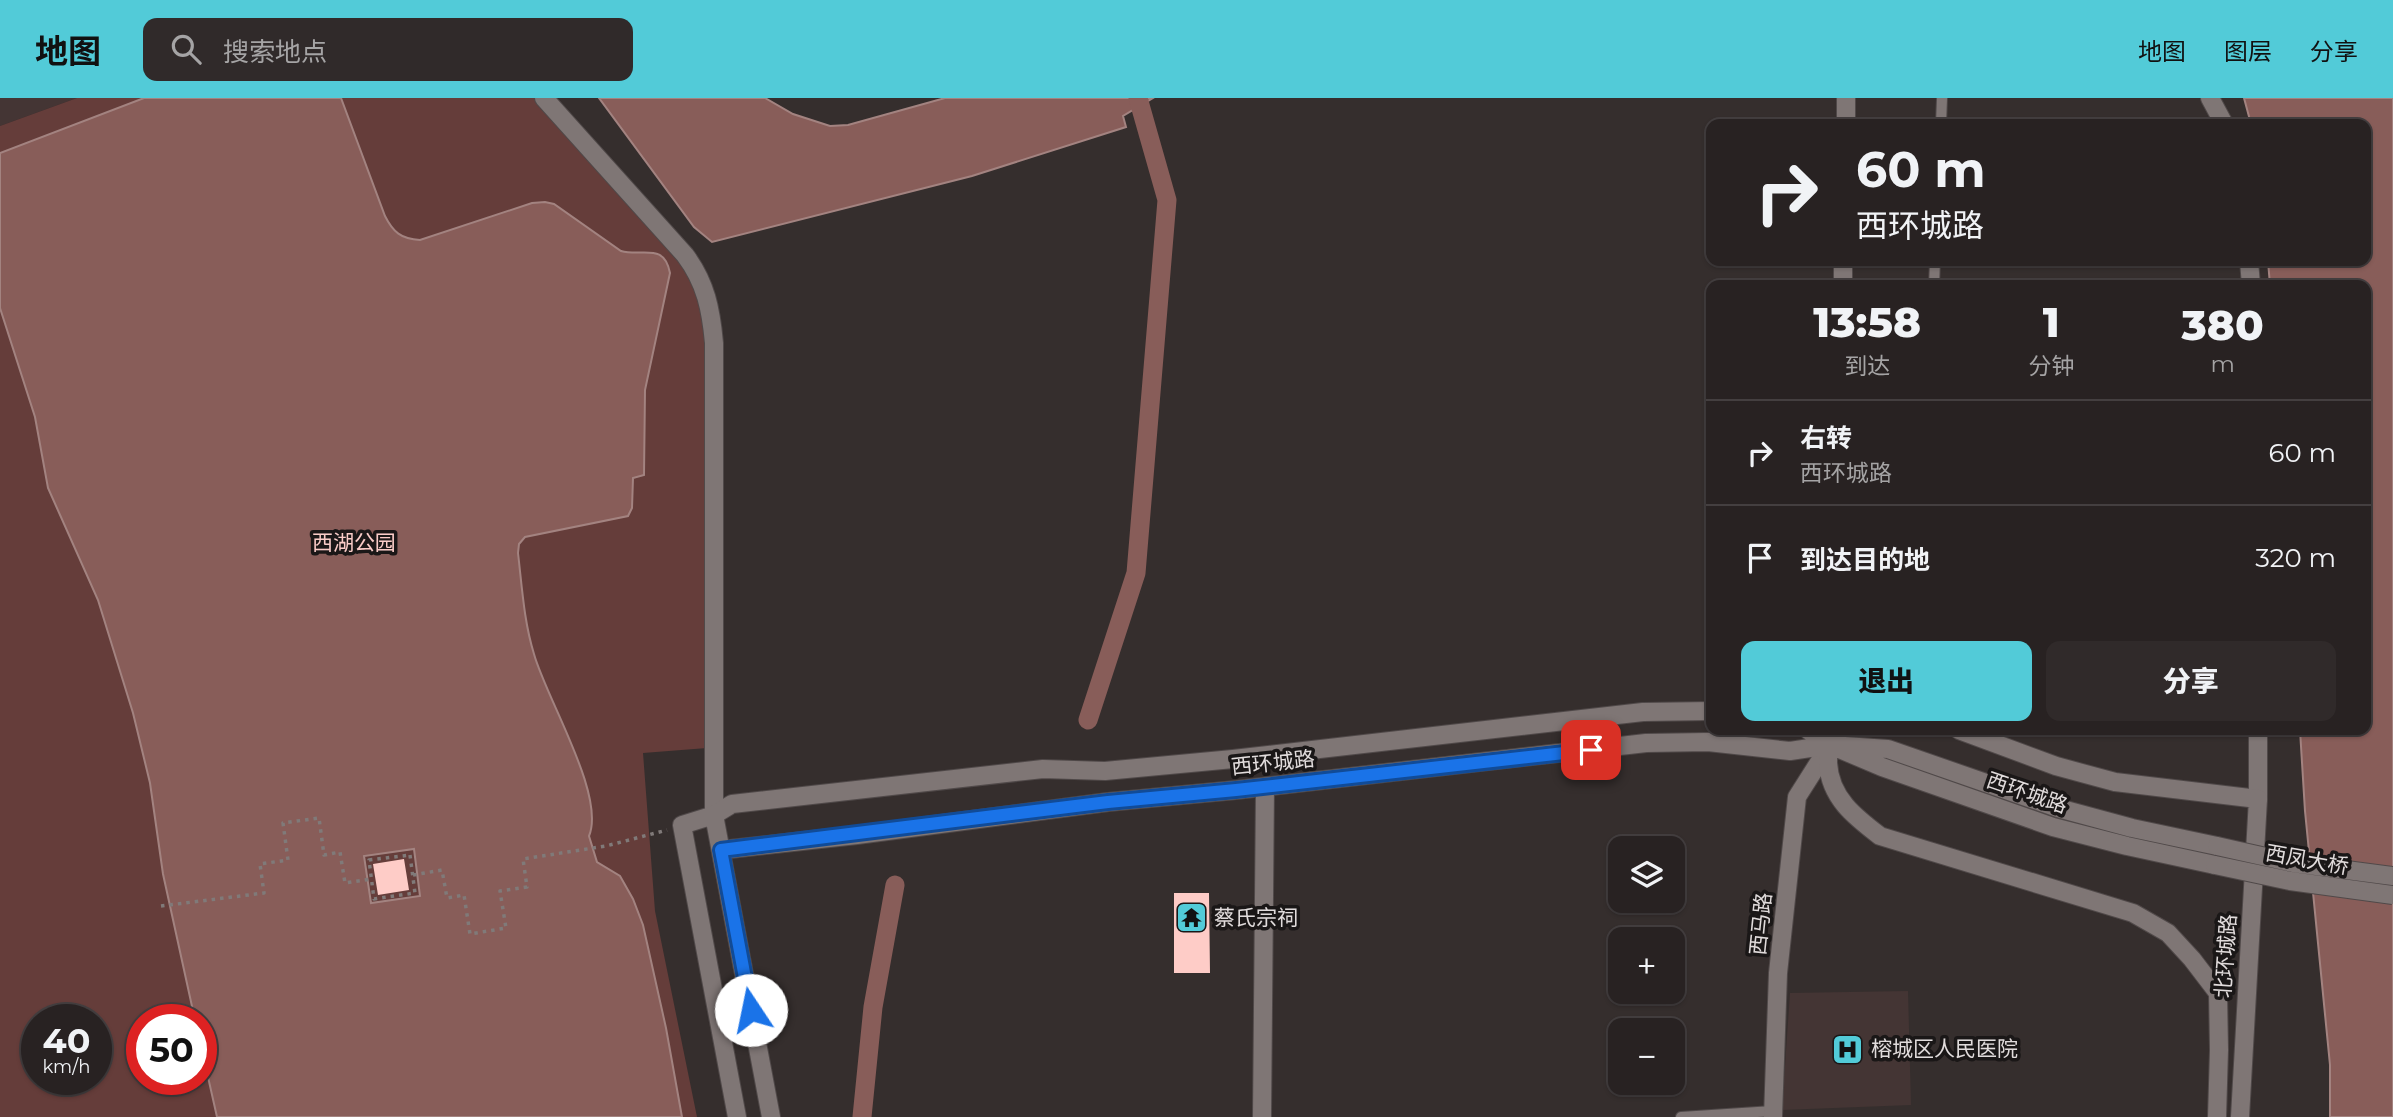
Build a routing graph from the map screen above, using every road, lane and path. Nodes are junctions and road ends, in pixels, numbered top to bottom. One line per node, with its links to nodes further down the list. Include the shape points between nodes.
1 (544, 98): 14 (main road, via 685,255 700,276 708,299 714,343)
2 (1846, 98): 5 (main road)
3 (1942, 98): 6 (lane)
4 (2210, 98): 7 (main road)
5 (1846, 119)
6 (1941, 119)
7 (2221, 119)
8 (1706, 711): 14 (main road, 西环城路, via 1643,712 1105,771 1030,771 732,804)
9 (2258, 735): 13 (main road, 北环城路)
10 (1995, 736): 13 (main road, via 2056,766 2115,782)
11 (1830, 737): 12 (main road, 西环城路, via 1790,751 1709,742 1646,743); 16 (main road, 西环城路, via 1888,749 2058,808); 18 (main road, 西环城路, via 1882,767 2053,827); 24 (main road, 西马路, via 1797,797 1779,973); 29 (main road, 北环城路, via 1828,763 1835,789 1849,811 1880,836 2133,913 2168,933 2218,993)
12 (1265, 787): 17 (main road, 西环城路); 27 (main road)
13 (2258, 799): 30 (main road, 北环城路)
14 (714, 816): 15 (main road, 西环城路); 17 (main road)
15 (682, 825): 19 (path, via 606,846 523,859 527,887 500,891 506,928 470,934 464,895 447,898 442,870); 25 (main road)
16 (2217, 846): 20 (main road, 西凤大桥, bridge, via 2317,867)
17 (721, 850): 26 (main road)
18 (2215, 865): 22 (main road, 西凤大桥, bridge)
19 (414, 875): 21 (path, via 415,893 374,899); 21 (path, via 410,855 369,860)
20 (2393, 876)
21 (372, 879): 23 (path, via 345,883 340,852 324,855 319,818 283,823 288,860 260,864 264,893)
22 (2393, 895)
23 (161, 906)
24 (1773, 1114): 28 (lane)
25 (737, 1117)
26 (771, 1117)
27 (1262, 1117)
28 (1681, 1117)
29 (2217, 1117)
30 (2240, 1117)

